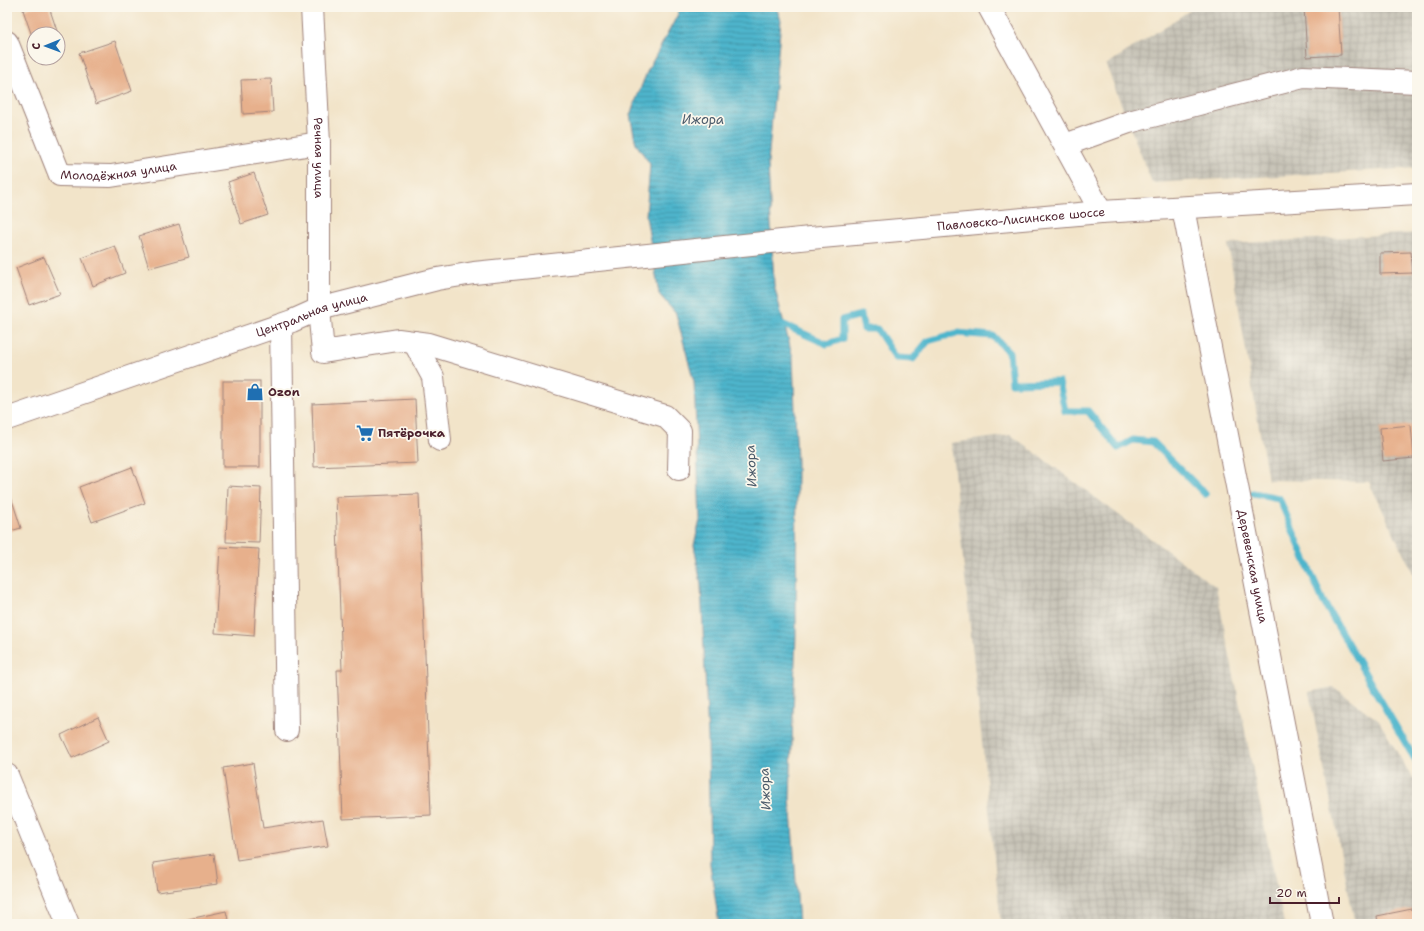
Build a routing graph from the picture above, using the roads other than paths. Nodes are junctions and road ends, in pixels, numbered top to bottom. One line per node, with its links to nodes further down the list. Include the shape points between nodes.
1 (312, 7): 5 (street, Речная улица)
2 (990, 7): 6 (street)
3 (7, 42): 5 (street, Молодёжная улица, via 60,175 111,176)
4 (1417, 82): 6 (street, via 1303,77 1129,122)
5 (319, 143): 11 (street, Речная улица)
6 (1065, 145): 9 (street)
7 (1417, 194): 8 (street, Павловско-Лисинское шоссе)
8 (1183, 208): 9 (street, Павловско-Лисинское шоссе); 20 (street, Деревенская улица)
9 (1101, 212): 10 (street, Павловско-Лисинское шоссе)
10 (627, 256): 11 (street, Центральная улица, via 444,278)
11 (319, 309): 12 (street, Центральная улица); 13 (street, Речная улица, via 323,352 398,340)
12 (282, 325): 14 (street, Центральная улица); 17 (street)
13 (414, 342): 15 (street, via 433,376); 16 (street, via 428,344 665,416 680,431)
14 (7, 419)
15 (440, 440)
16 (679, 469)
17 (287, 730)
18 (7, 775): 19 (street)
19 (68, 924)
20 (1322, 924)

